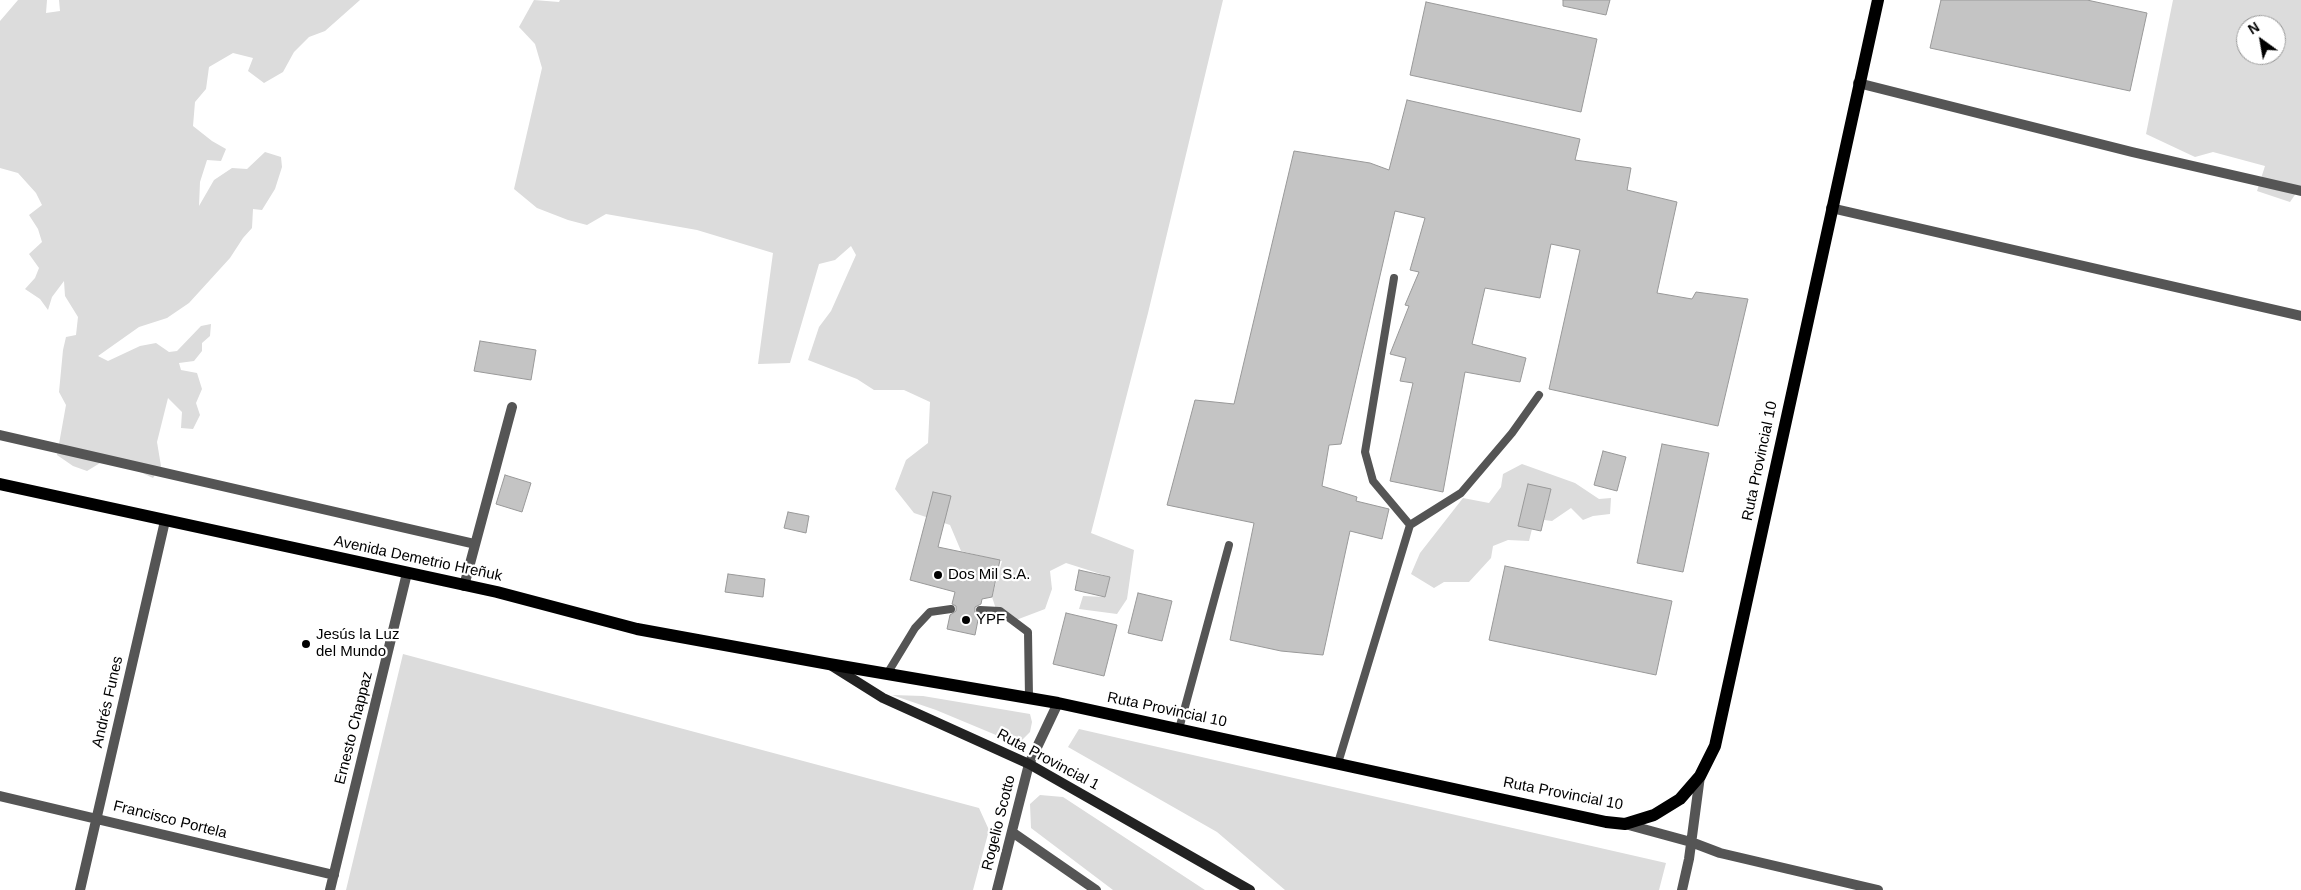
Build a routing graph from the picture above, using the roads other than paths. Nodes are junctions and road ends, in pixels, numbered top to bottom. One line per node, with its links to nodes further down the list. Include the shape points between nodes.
1 (1878, 0): 2 (main road, Ruta Provincial 10)
2 (1858, 83): 3 (street); 4 (main road, Ruta Provincial 10)
3 (2301, 191)
4 (1831, 208): 6 (street); 26 (main road, Ruta Provincial 10, via 1715,746)
5 (1394, 278): 12 (lane, via 1365,452 1373,481)
6 (2301, 316)
7 (1539, 394): 12 (lane, via 1512,433 1461,493)
8 (512, 407): 13 (street)
9 (0, 435): 13 (street)
10 (0, 484): 11 (main road, Avenida Demetrio Hreñuk)
11 (165, 521): 15 (main road, Avenida Demetrio Hreñuk); 28 (street, Andrés Funes)
12 (1410, 525): 24 (lane)
13 (475, 544): 16 (street)
14 (1229, 545): 23 (lane)
15 (407, 573): 16 (main road, Avenida Demetrio Hreñuk); 32 (street, Ernesto Chappaz)
16 (464, 586): 19 (main road, Avenida Demetrio Hreñuk, via 638,629)
17 (951, 609): 20 (lane, via 930,612 915,628)
18 (980, 610): 21 (lane, via 1000,611 1028,632)
19 (829, 664): 20 (main road, Ruta Provincial 10); 25 (main road, Ruta Provincial 1, via 883,698)
20 (887, 674): 21 (main road, Ruta Provincial 10)
21 (1029, 698): 22 (main road, Ruta Provincial 10)
22 (1058, 703): 23 (main road, Ruta Provincial 10); 25 (street, Rogelio Scotto)
23 (1179, 729): 24 (main road, Ruta Provincial 10)
24 (1338, 763): 29 (main road, Ruta Provincial 10)
25 (1029, 764): 30 (street, Rogelio Scotto); 37 (main road, Ruta Provincial 1)
26 (1700, 776): 29 (main road, Ruta Provincial 10, via 1680,799 1654,814); 31 (street)
27 (0, 796): 28 (street, Francisco Portela)
28 (96, 818): 32 (street, Francisco Portela); 33 (street, Andrés Funes)
29 (1625, 824): 31 (street)
30 (1012, 832): 35 (street, Rogelio Scotto); 36 (street)
31 (1691, 842): 38 (street); 39 (street, via 1720,853)
32 (334, 875): 34 (street, Ernesto Chappaz)
33 (80, 890)
34 (330, 890)
35 (997, 890)
36 (1096, 890)
37 (1250, 890)
38 (1682, 890)
39 (1878, 890)

